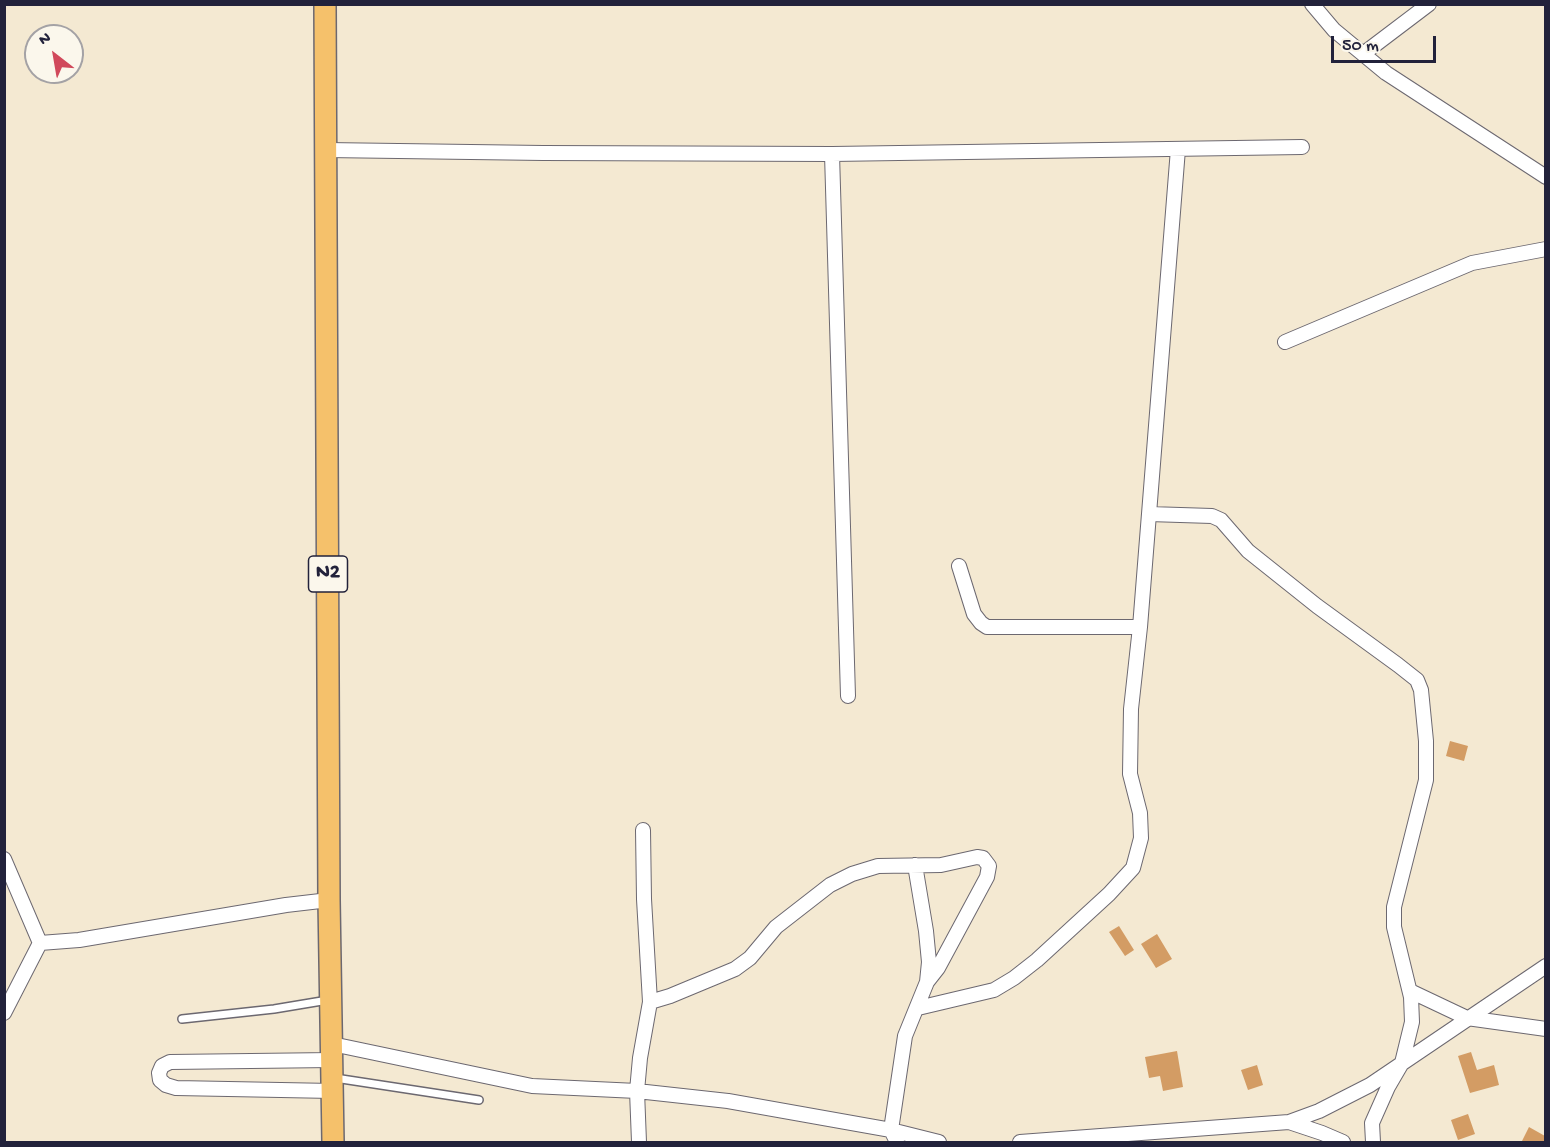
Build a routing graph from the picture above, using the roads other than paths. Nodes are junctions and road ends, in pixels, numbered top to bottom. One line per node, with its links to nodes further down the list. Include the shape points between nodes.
1 (325, 4): 7 (main road, N2)
2 (1312, 4): 4 (street, via 1334,30)
3 (1429, 4): 4 (street)
4 (1363, 54): 9 (street)
5 (1302, 147): 6 (street)
6 (1178, 149): 8 (street); 12 (street)
7 (326, 150): 8 (street); 19 (main road, N2)
8 (832, 154): 15 (street)
9 (1545, 177)
10 (1545, 249): 11 (street, via 1472,263)
11 (1285, 342)
12 (1149, 514): 14 (street); 23 (street, via 1212,516 1221,520 1248,551 1417,680 1423,701 1426,780 1394,907 1394,927)
13 (959, 566): 14 (street, via 974,614 987,627)
14 (1140, 627): 26 (street, via 1131,709 1130,774 1140,813 1141,838 1133,868 1014,978 994,990)
15 (848, 696)
16 (643, 830): 25 (street)
17 (4, 859): 20 (street)
18 (915, 865): 22 (street, via 926,931); 22 (street, via 941,865 977,857 983,858 988,866 987,877); 25 (street, via 878,866 837,881 776,927 750,958 735,969)
19 (329, 900): 20 (street); 24 (main road, N2)
20 (40, 943): 27 (street)
21 (1545, 966): 28 (street)
22 (927, 982): 26 (street)
23 (1410, 991): 28 (street); 31 (street, via 1412,1022)
24 (331, 999): 29 (lane); 32 (main road, N2)
25 (650, 1002): 33 (street)
26 (918, 1008): 36 (street, via 905,1036)
27 (4, 1013)
28 (1467, 1018): 30 (street); 31 (street)
29 (182, 1019)
30 (1545, 1029)
31 (1402, 1063): 35 (street, via 1370,1085); 42 (street, via 1372,1123)
32 (332, 1068): 32 (street, via 170,1062 159,1073 160,1080 176,1088); 33 (street); 34 (lane); 37 (main road, N2)
33 (637, 1091): 36 (street, via 728,1101); 38 (street)
34 (479, 1100)
35 (1288, 1122): 40 (street); 41 (street)
36 (894, 1136): 39 (street)
37 (333, 1143)
38 (639, 1143)
39 (939, 1143)
40 (1020, 1143)
41 (1342, 1143)
42 (1373, 1143)

